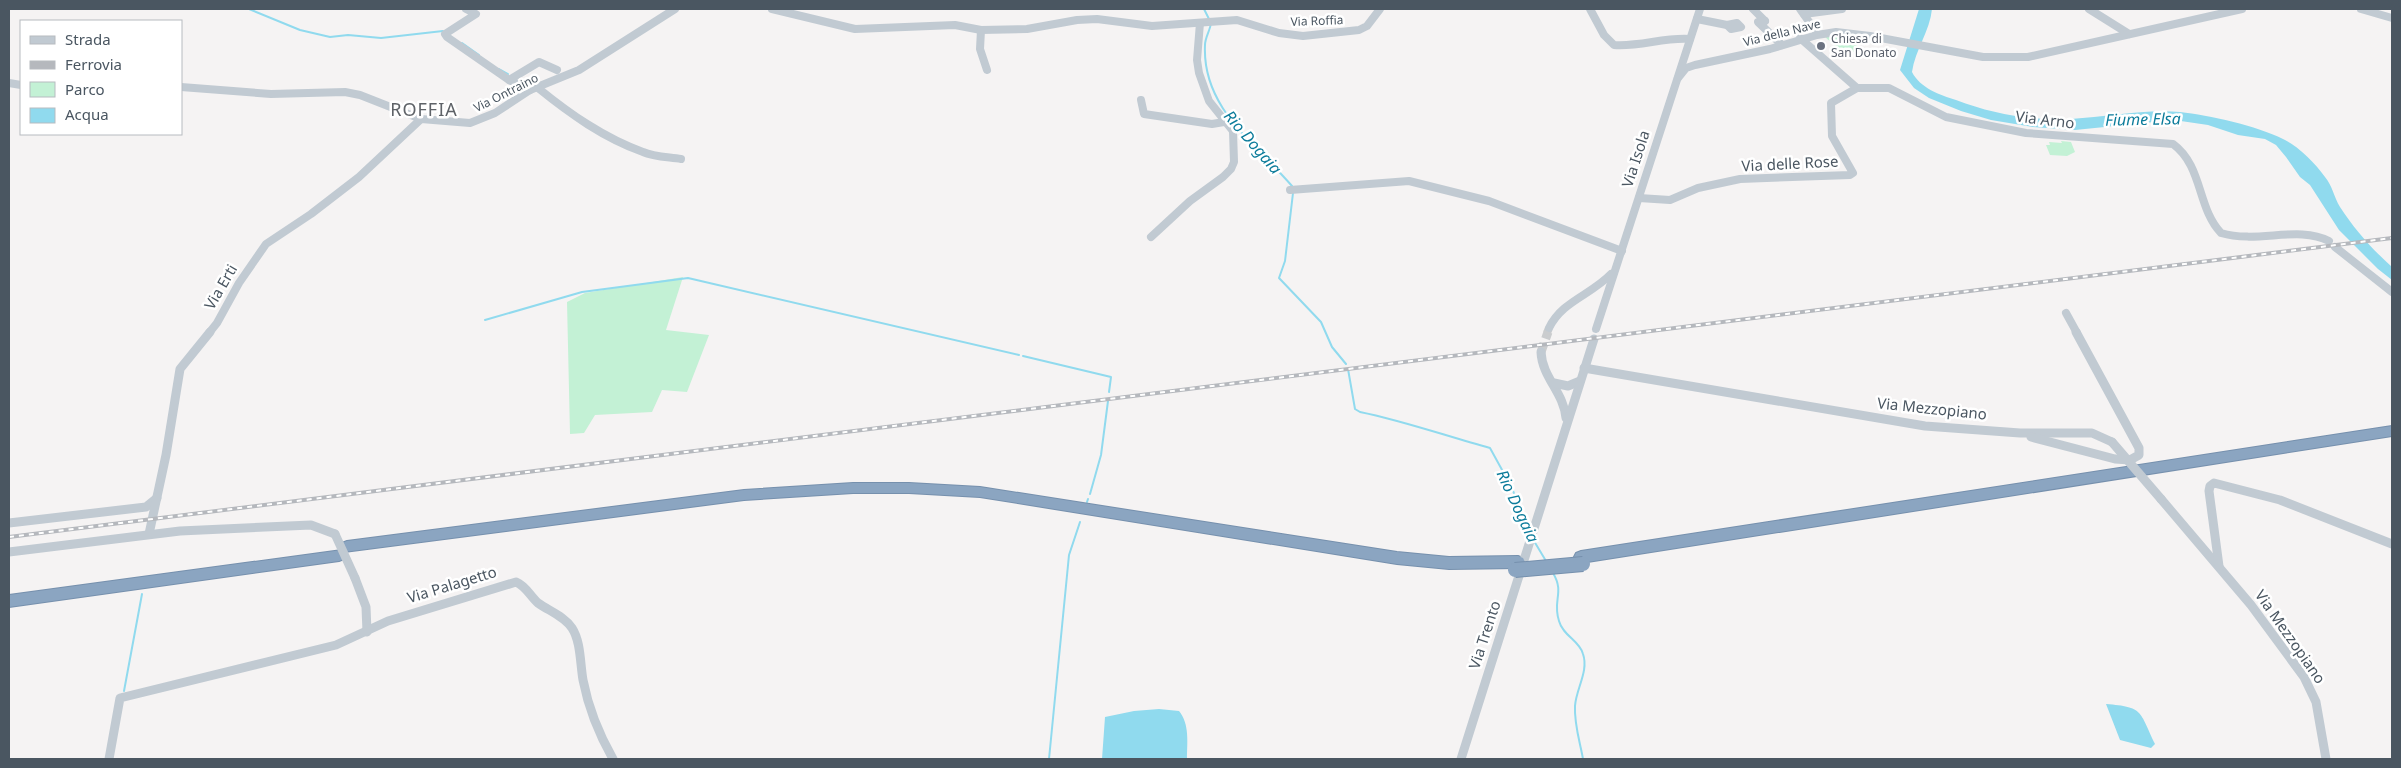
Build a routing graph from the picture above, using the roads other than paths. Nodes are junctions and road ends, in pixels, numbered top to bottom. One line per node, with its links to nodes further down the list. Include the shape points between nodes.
1 (466, 9): 30 (street, via 476,14 445,34)
2 (676, 9): 32 (street, Via Ontraino, via 580,70)
3 (772, 9): 17 (street, Via Roffia, via 855,29 955,25)
4 (1380, 9): 15 (street, Via Roffia, via 1363,28 1313,35 1286,35 1245,20)
5 (1590, 9): 21 (street, via 1604,35 1614,45)
6 (1700, 9): 14 (street, Via Isola)
7 (1753, 9): 23 (street, via 1765,20 1758,22)
8 (1842, 9): 12 (street)
9 (2089, 9): 19 (street)
10 (2242, 9): 19 (street, Via della Nave)
11 (2361, 9): 13 (street)
12 (1802, 12): 18 (street)
13 (2392, 18)
14 (1697, 19): 16 (street); 21 (street, Via Isola)
15 (1204, 23): 17 (street, Via Roffia, via 1152,26 1097,19 1027,29); 37 (street, via 1197,60 1199,73 1205,94)
16 (1727, 25)
17 (981, 30): 28 (street, via 980,49)
18 (1817, 33): 20 (street, Via della Nave); 22 (street, Via della Nave, via 1847,33)
19 (2129, 34): 24 (street, Via della Nave, via 2028,58 2011,59 1987,58)
20 (1800, 38): 23 (street, Via della Nave); 33 (street)
21 (1690, 39): 25 (street, Via Isola)
22 (1904, 42): 24 (street, Via della Nave)
23 (1782, 44): 26 (street, Via della Nave)
24 (1913, 44)
25 (1684, 58): 26 (street); 29 (street, Via Isola)
26 (1693, 65): 29 (street, Via della Nave)
27 (557, 70): 30 (street, via 539,62)
28 (987, 70)
29 (1678, 78): 40 (street, Via Isola)
30 (509, 80): 34 (street)
31 (182, 88): 36 (street, Via Ontraino, via 271,94 345,92)
32 (538, 88): 34 (street, Via Ontraino); 38 (street, via 591,127 644,153)
33 (1857, 88): 40 (street, Via delle Rose, via 1831,103 1832,136 1852,168 1850,175 1740,179 1698,188 1670,200); 43 (street, Via Arno, via 1889,88 1946,117 2026,133 2173,144 2184,151 2213,225 2220,232 2256,240 2311,234 2323,236)
34 (530, 90): 36 (street, Via Ontraino, via 478,121 463,123)
35 (1141, 100): 37 (street, via 1142,112 1146,115 1216,124)
36 (422, 119): 58 (street, Via Erti, via 359,177 266,244 239,282 217,323 180,369)
37 (1224, 122): 41 (street, via 1233,131 1235,157 1231,169)
38 (681, 159)
39 (1290, 190): 42 (street, via 1409,181 1489,201)
40 (1639, 198): 42 (street, Via Isola)
41 (1151, 237)
42 (1622, 251): 44 (street, Via Isola)
43 (2392, 292)
44 (1602, 296): 46 (street, via 1580,296 1556,311); 47 (street, Via Isola)
45 (2066, 313): 56 (street, via 2139,448 2139,455 2130,460 2115,459)
46 (1548, 328)
47 (1596, 329)
48 (1594, 339): 50 (street)
49 (1541, 352): 51 (street, via 1542,365)
50 (1584, 368): 52 (street); 56 (street, Via Mezzopiano, via 1925,426)
51 (1550, 380): 52 (street, via 1559,386); 53 (street)
52 (1575, 387): 53 (street, via 1569,396); 54 (street)
53 (1560, 393): 54 (street, via 1565,405)
54 (1565, 427): 72 (street, Via Trento)
55 (2392, 431): 64 (highway)
56 (2004, 432): 65 (street, Via Mezzopiano, bridge, via 2092,433 2112,442)
57 (2392, 437): 64 (highway)
58 (157, 498): 59 (street, via 146,507); 60 (street, Via Erti)
59 (9, 523)
60 (149, 534): 63 (street); 68 (street, bridge, via 304,525 335,534 366,607)
61 (2392, 544): 65 (street, via 2280,500 2214,483 2209,491)
62 (343, 551): 64 (highway, bridge, via 745,502 903,495 1038,506 1392,565 1469,571); 66 (highway); 67 (highway)
63 (9, 552)
64 (1582, 560)
65 (2219, 569): 73 (street, Via Mezzopiano, via 2266,623 2310,688 2320,719)
66 (9, 594)
67 (9, 601)
68 (367, 632): 69 (street, Via Palagetto, via 336,645); 71 (street, Via Palagetto, via 388,621 516,582 523,585 537,602 572,628 577,639 583,682 604,743)
69 (120, 698): 70 (street)
70 (109, 759)
71 (613, 759)
72 (1461, 759)
73 (2326, 759)

